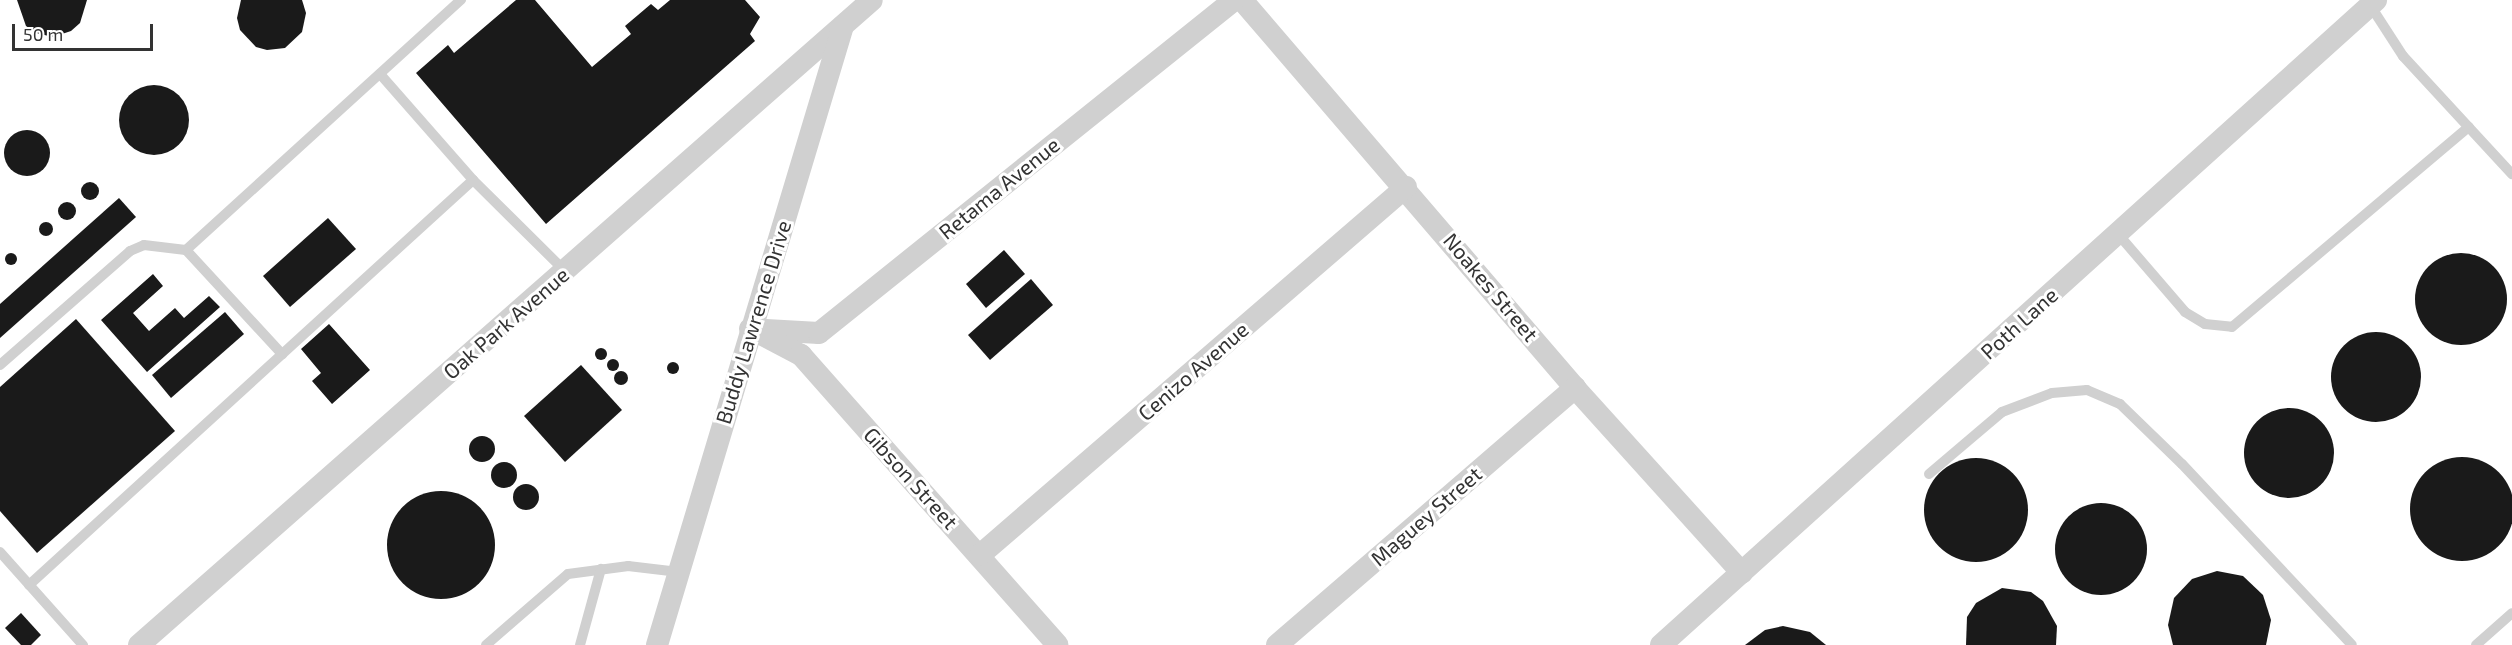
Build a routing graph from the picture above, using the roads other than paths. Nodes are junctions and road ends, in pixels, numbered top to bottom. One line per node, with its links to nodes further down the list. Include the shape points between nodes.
1 (461, 0): 8 (lane)
2 (850, 0): 7 (street, Buddy Lawrence Drive)
3 (872, 0): 7 (street, Oak Park Avenue)
4 (1234, 0): 16 (street, Retama Avenue, via 819,333)
5 (1242, 0): 12 (street, Noakes Street)
6 (2373, 3): 9 (lane, via 2403,56); 13 (street, Poth Lane)
7 (842, 27): 15 (street, Oak Park Avenue); 16 (street, Buddy Lawrence Drive)
8 (380, 74): 11 (lane); 14 (lane)
9 (2469, 127): 10 (lane); 13 (lane, via 2232,327 2205,324 2185,312)
10 (2512, 174)
11 (473, 180): 15 (lane); 17 (lane)
12 (1406, 187): 19 (street, Noakes Street); 22 (street, Cenizo Avenue)
13 (2118, 234): 25 (street, Poth Lane)
14 (186, 250): 17 (lane); 18 (lane, via 144,245 130,251)
15 (565, 271): 29 (street, Oak Park Avenue)
16 (750, 329): 22 (street, Gibson Street, via 801,356); 24 (street, Buddy Lawrence Drive)
17 (282, 354): 26 (lane)
18 (0, 365)
19 (1575, 388): 25 (street, Noakes Street); 34 (street, Maguey Street)
20 (1929, 474): 36 (lane, via 2002,412 2052,393 2087,390 2120,405 2182,464)
21 (0, 552): 26 (lane)
22 (980, 555): 33 (street, Gibson Street)
23 (601, 569): 24 (lane, via 628,566); 30 (lane, via 568,574); 31 (lane)
24 (679, 572): 32 (street, Buddy Lawrence Drive)
25 (1742, 573): 35 (street, Poth Lane)
26 (29, 585): 28 (lane)
27 (2512, 613): 37 (lane)
28 (83, 645)
29 (139, 645)
30 (486, 645)
31 (580, 645)
32 (657, 645)
33 (1058, 645)
34 (1277, 645)
35 (1661, 645)
36 (2352, 645)
37 (2476, 645)

